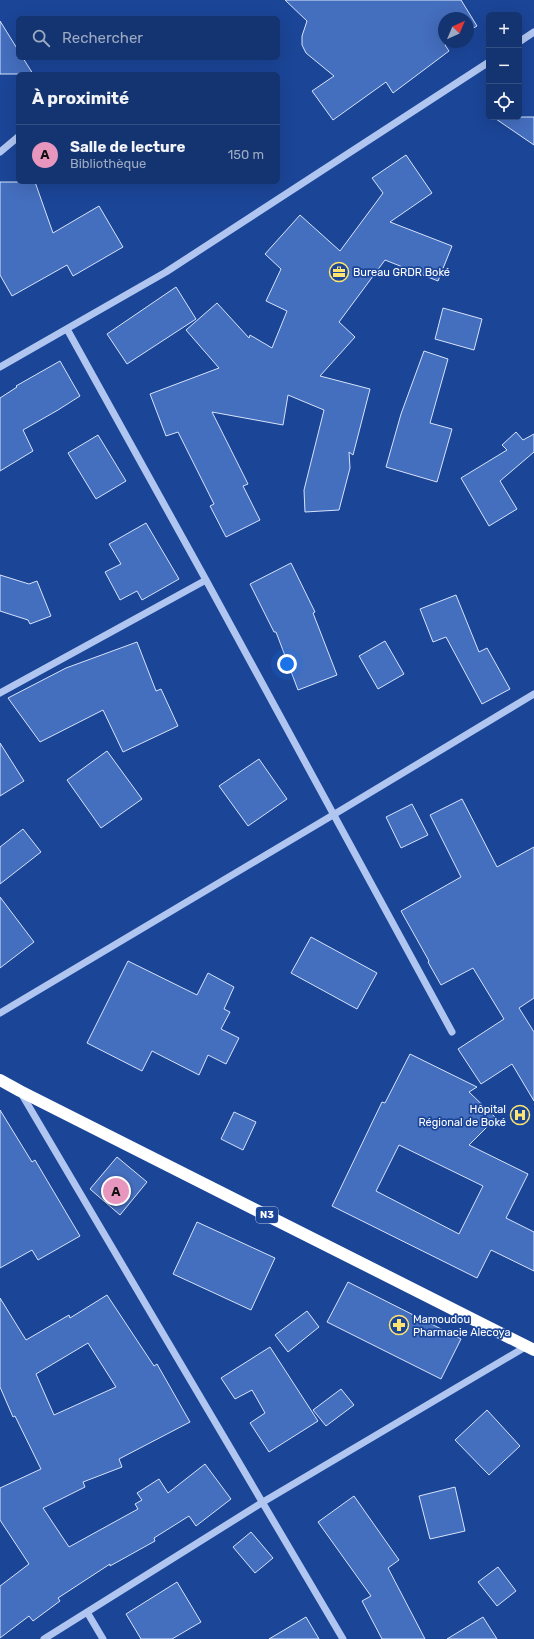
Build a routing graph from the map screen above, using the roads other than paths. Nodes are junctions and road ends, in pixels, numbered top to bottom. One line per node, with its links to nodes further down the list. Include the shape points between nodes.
1 (534, 32): 2 (street)
2 (522, 40)
3 (486, 64): 6 (street, via 166,272)
4 (16, 139): 5 (street)
5 (0, 152)
6 (66, 329): 7 (street); 8 (street)
7 (0, 367)
8 (206, 580): 9 (street); 11 (street)
9 (0, 693)
10 (534, 694): 11 (street)
11 (333, 815): 12 (street); 13 (street)
12 (0, 1013)
13 (452, 1032)
14 (0, 1080): 15 (highway, N3)
15 (20, 1091): 16 (highway, N3); 17 (street)
16 (530, 1348): 17 (street)
17 (263, 1502): 18 (street); 21 (street)
18 (87, 1612): 19 (street); 20 (street)
19 (44, 1639)
20 (103, 1639)
21 (343, 1639)

